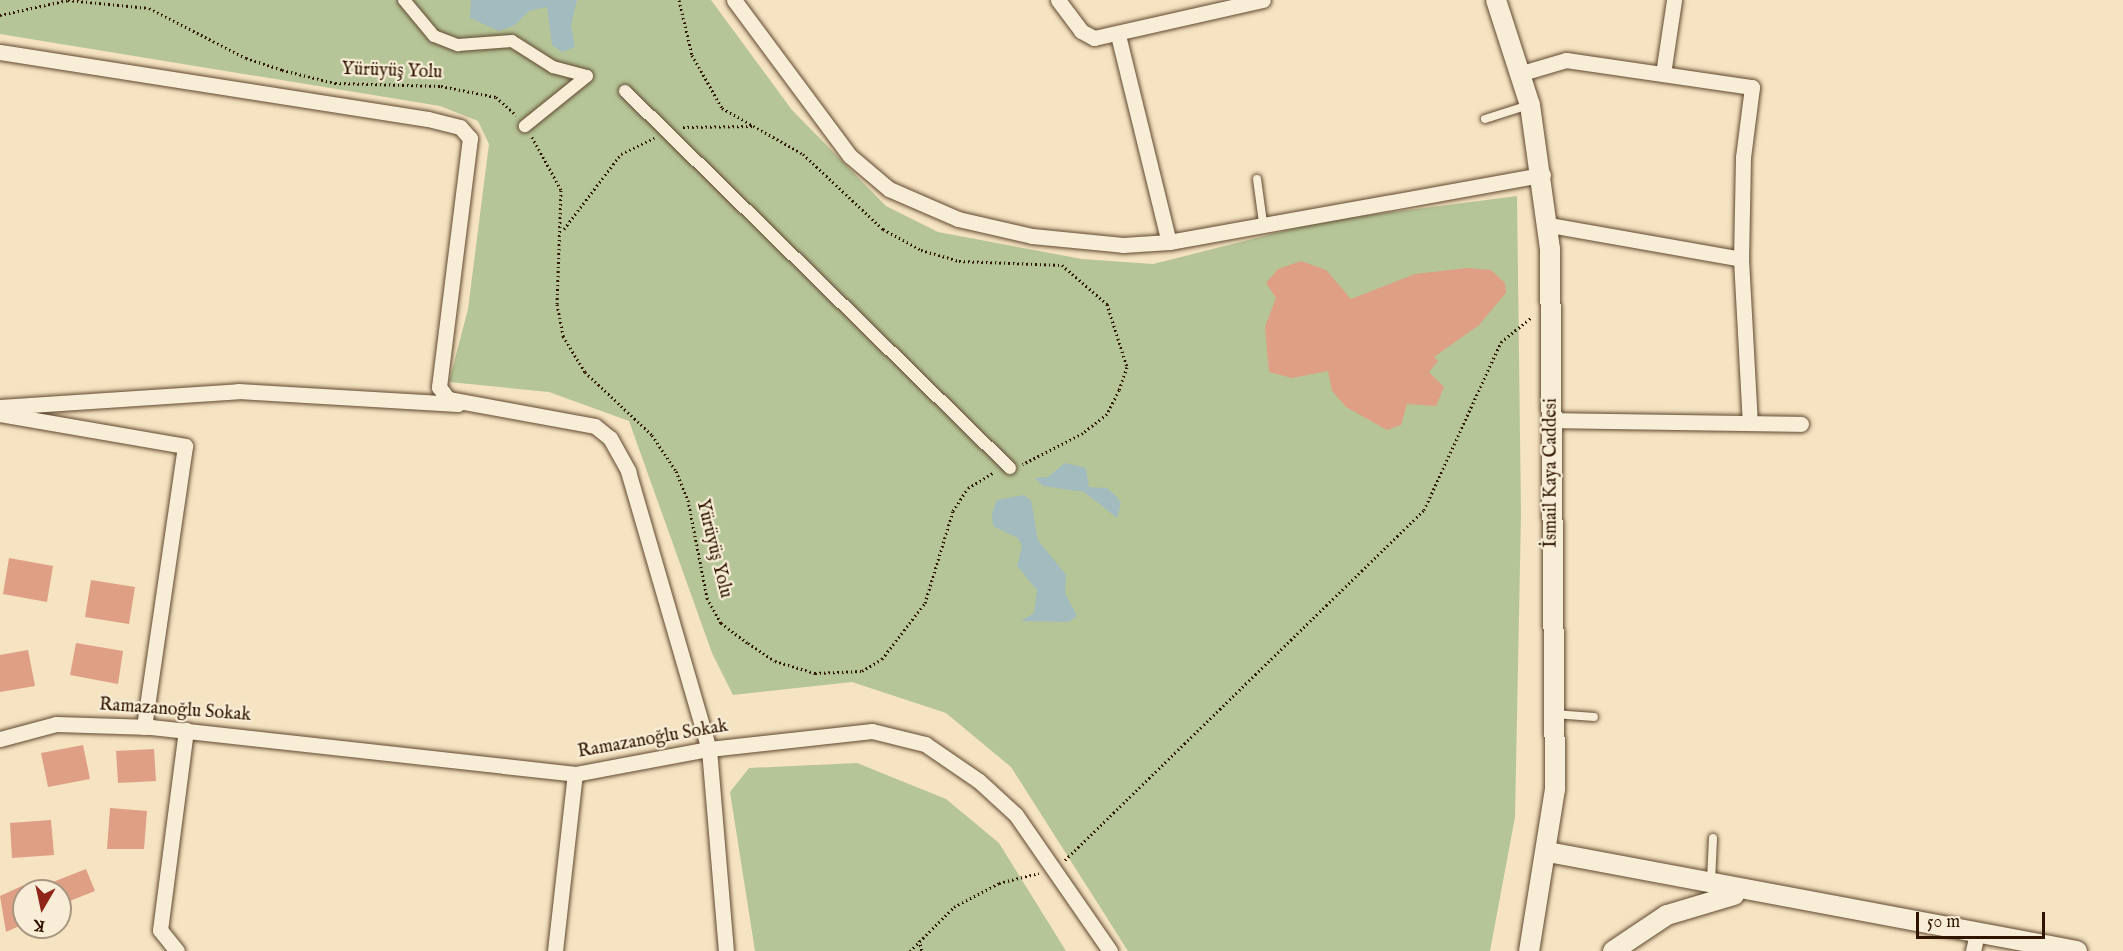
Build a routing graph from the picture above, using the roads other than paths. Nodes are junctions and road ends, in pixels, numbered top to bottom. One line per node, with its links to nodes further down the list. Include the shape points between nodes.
1 (404, 0): 14 (street, via 434,36 458,45 512,41 553,67 587,76)
2 (734, 0): 19 (street, via 850,156 889,189 958,219 1032,236 1123,245)
3 (1058, 0): 7 (street, via 1081,31 1094,38)
4 (1496, 0): 9 (street, İsmail Kaya Caddesi)
5 (1674, 0): 10 (street)
6 (1254, 1): 7 (street)
7 (1118, 35): 19 (street)
8 (0, 52): 21 (street, via 460,128 470,138 469,154 437,374 448,399)
9 (1522, 73): 10 (street, via 1566,60); 12 (street, İsmail Kaya Caddesi)
10 (1663, 74): 20 (street, via 1752,87 1743,157)
11 (625, 91): 27 (street)
12 (1530, 105): 13 (lane); 15 (street, İsmail Kaya Caddesi)
13 (1485, 119)
14 (525, 126)
15 (1543, 175): 17 (street); 18 (street, İsmail Kaya Caddesi)
16 (1257, 179): 17 (lane)
17 (1263, 223): 19 (street)
18 (1549, 225): 20 (street); 24 (street, İsmail Kaya Caddesi)
19 (1169, 242)
20 (1741, 259): 25 (street)
21 (478, 405): 22 (street, via 238,391); 33 (street, via 594,426 610,438 628,471)
22 (0, 407)
23 (0, 414): 30 (street, via 184,446)
24 (1552, 420): 25 (street); 28 (street, İsmail Kaya Caddesi)
25 (1750, 423): 26 (street)
26 (1801, 424)
27 (1010, 468)
28 (1554, 714): 29 (lane); 36 (street, İsmail Kaya Caddesi)
29 (1594, 717)
30 (144, 727): 31 (street, Ramazanoğlu Sokak); 32 (street, Ramazanoğlu Sokak, via 56,724)
31 (186, 730): 34 (street, Ramazanoğlu Sokak); 40 (street, via 160,930)
32 (0, 739)
33 (709, 749): 34 (street, Ramazanoğlu Sokak); 42 (street); 43 (street, Ramazanoğlu Sokak, via 832,731 872,731 925,744 979,781 1016,815)
34 (575, 774): 41 (street)
35 (1713, 838): 37 (lane)
36 (1548, 852): 37 (street); 44 (street, İsmail Kaya Caddesi)
37 (1711, 886): 38 (street)
38 (1754, 893): 39 (street); 45 (street, via 1711,898 1667,915)
39 (1975, 942): 46 (street)
40 (177, 951)
41 (555, 951)
42 (726, 951)
43 (1110, 951)
44 (1529, 951)
45 (1613, 951)
46 (2077, 951)

